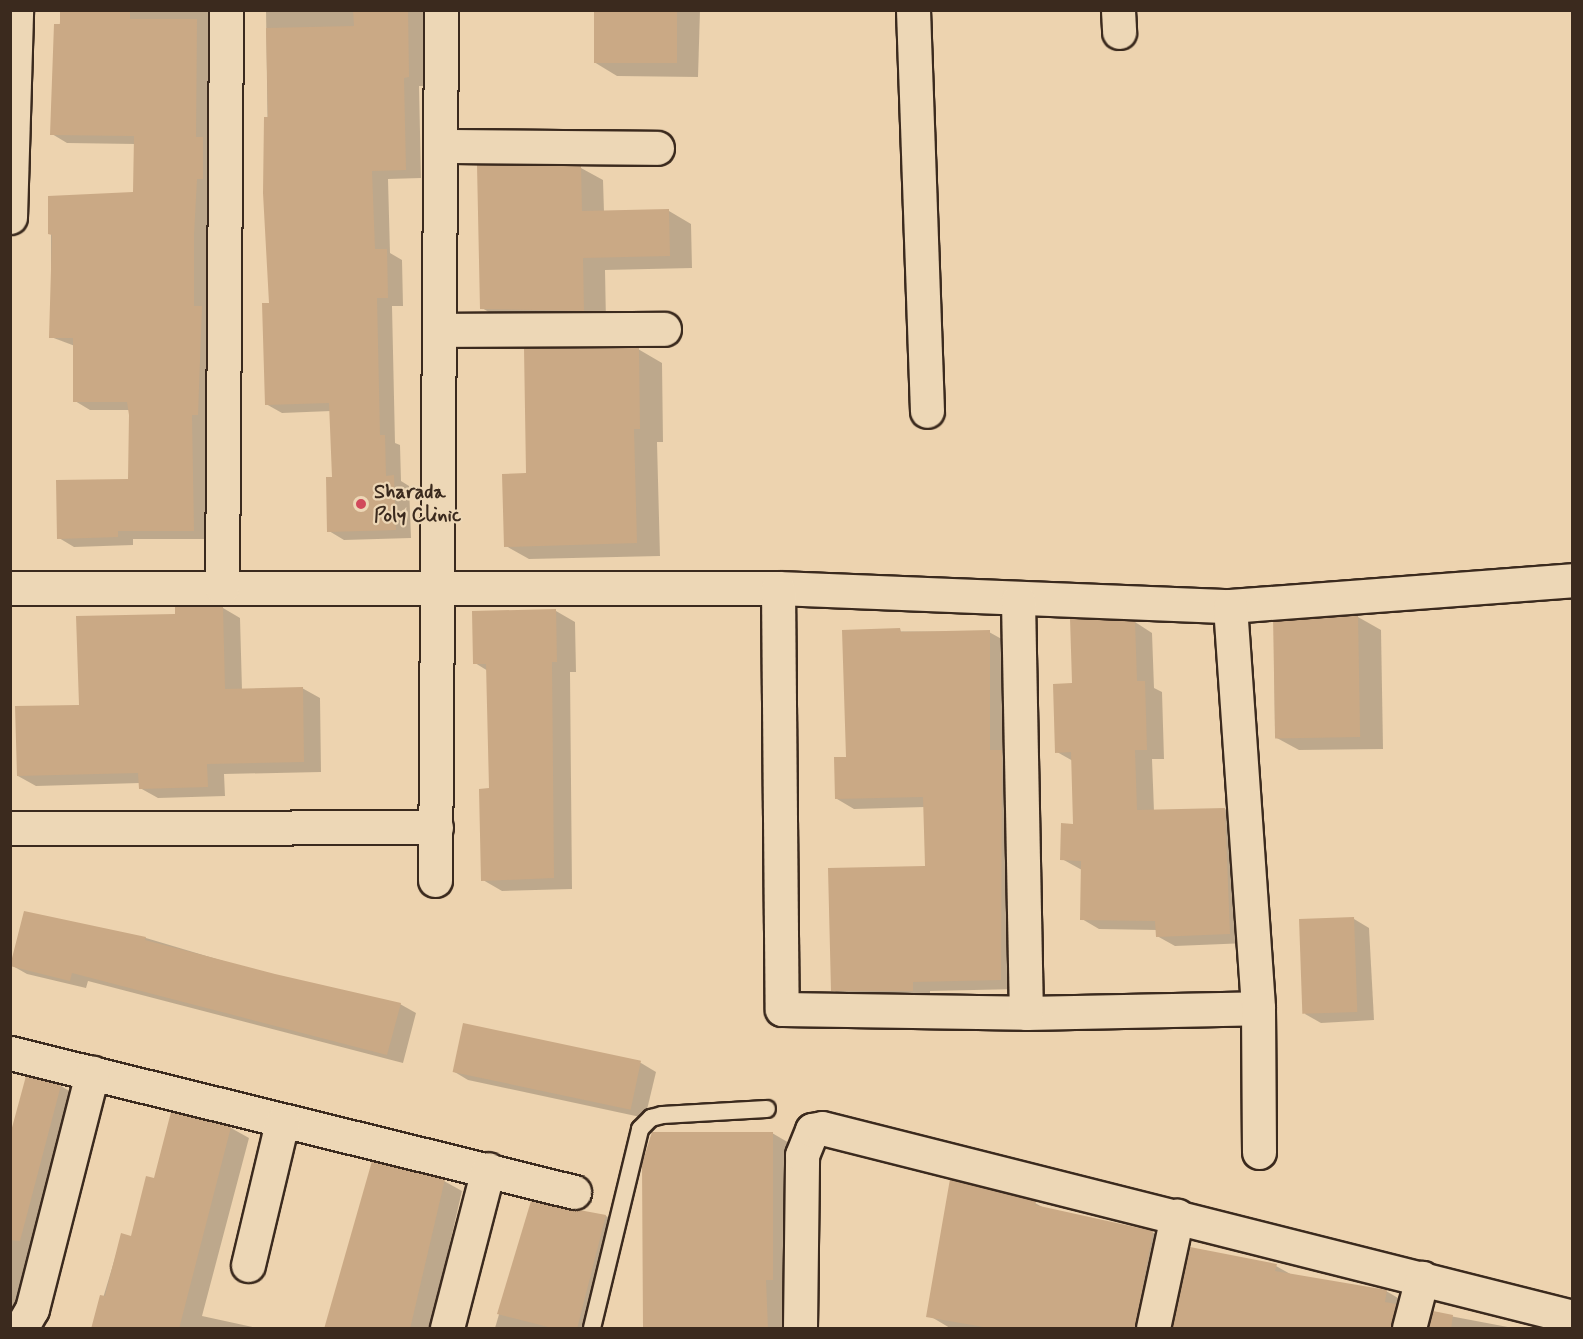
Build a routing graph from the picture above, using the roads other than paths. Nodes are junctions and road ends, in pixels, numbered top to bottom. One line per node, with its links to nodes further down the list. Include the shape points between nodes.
1 (16, 10): 7 (street)
2 (226, 10): 13 (street)
3 (441, 10): 5 (street)
4 (913, 10): 10 (street)
5 (441, 146): 6 (street); 9 (street)
6 (657, 148)
7 (10, 217)
8 (664, 329): 9 (street)
9 (440, 330): 15 (street)
10 (927, 411)
11 (1572, 580): 17 (street)
12 (10, 588): 13 (street)
13 (222, 588): 15 (street)
14 (778, 588): 15 (street); 16 (street); 22 (street, via 782,1009)
15 (438, 591): 18 (street)
16 (1018, 600): 17 (street); 22 (street)
17 (1230, 606): 21 (street)
18 (436, 827): 19 (street); 20 (street)
19 (10, 828)
20 (435, 880)
21 (1258, 1008): 22 (street); 27 (street)
22 (1026, 1013)
23 (10, 1053): 24 (street)
24 (92, 1073): 26 (street); 34 (street, via 33,1309)
25 (767, 1109): 36 (lane, via 662,1115 651,1118 640,1129)
26 (282, 1122): 28 (street); 31 (street)
27 (1259, 1152)
28 (488, 1169): 29 (street); 35 (street)
29 (574, 1192)
30 (1177, 1216): 32 (street); 37 (street, via 822,1128 812,1131 802,1155); 38 (street)
31 (248, 1265)
32 (1422, 1278): 33 (street); 39 (street)
33 (1572, 1317)
34 (21, 1329)
35 (447, 1329)
36 (592, 1329)
37 (800, 1329)
38 (1153, 1329)
39 (1409, 1329)

